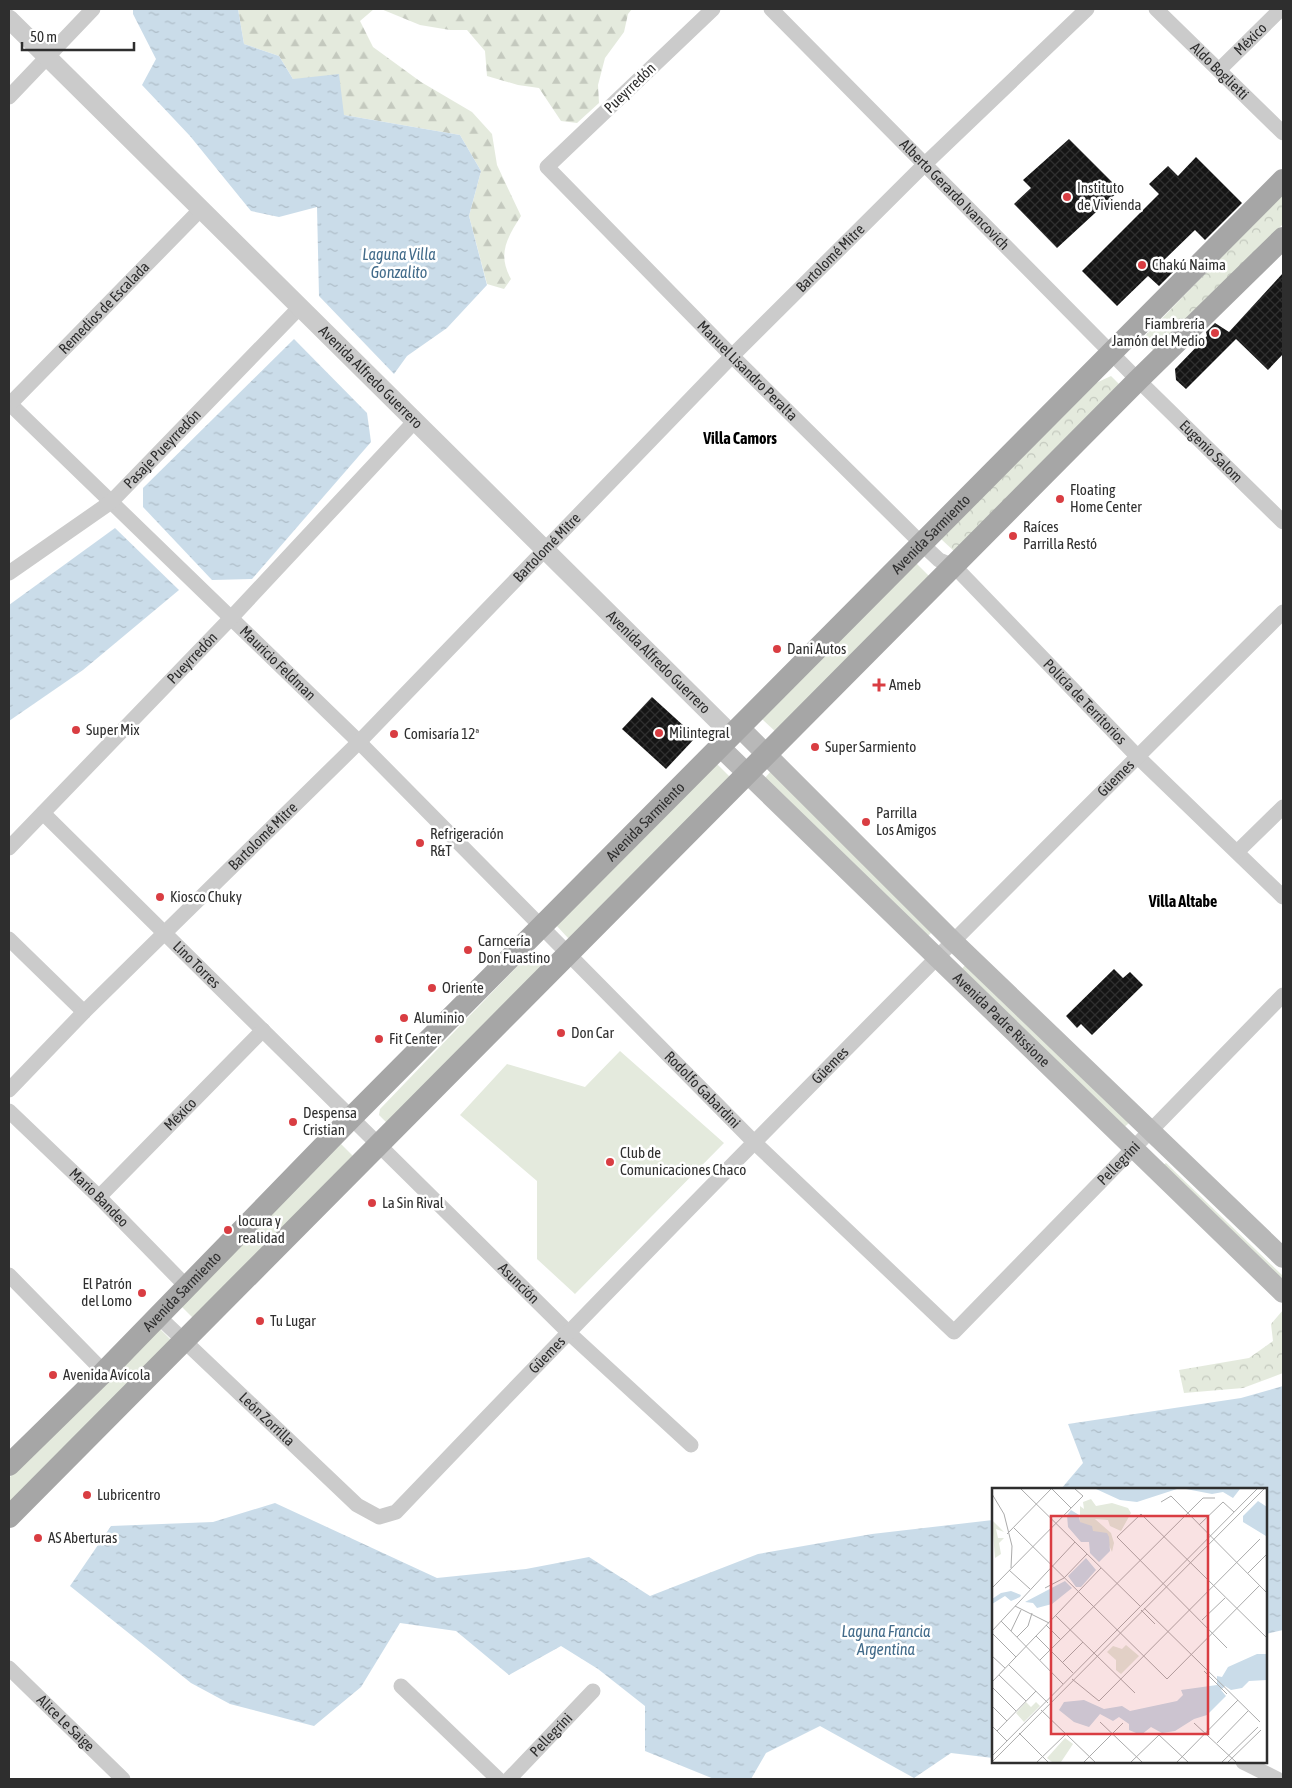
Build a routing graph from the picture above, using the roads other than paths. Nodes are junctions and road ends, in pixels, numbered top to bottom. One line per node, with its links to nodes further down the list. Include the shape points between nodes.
1 (93, 9): 8 (street)
2 (713, 9): 13 (street, Pueyrredón)
3 (771, 9): 12 (street, Alberto Gerardo Ivancovich)
4 (1087, 9): 12 (street, Bartolomé Mitre)
5 (1156, 9): 9 (street, Aldo Boglietti)
6 (1281, 9): 9 (street, México)
7 (9, 19): 8 (street, Avenida Alfredo Guerrero)
8 (48, 58): 10 (street); 15 (street, Avenida Alfredo Guerrero)
9 (1219, 70): 11 (street, Aldo Boglietti)
10 (9, 97)
11 (1283, 133)
12 (925, 164): 18 (street, Alberto Gerardo Ivancovich); 19 (street, Bartolomé Mitre)
13 (547, 167): 19 (street, Manuel Lisandro Peralta)
14 (1283, 180): 18 (main road, Avenida Sarmiento)
15 (200, 210): 17 (street, Avenida Alfredo Guerrero); 21 (street, Remedios de Escalada)
16 (1283, 238): 20 (main road)
17 (299, 308): 22 (street, Avenida Alfredo Guerrero); 23 (street, Pasaje Pueyrredón)
18 (1112, 353): 20 (street, Alberto Gerardo Ivancovich); 25 (main road, Avenida Sarmiento)
19 (732, 356): 25 (street, Manuel Lisandro Peralta); 26 (street, Bartolomé Mitre)
20 (1138, 380): 24 (street, Eugenio Salom); 27 (main road)
21 (9, 404): 23 (street, Mauricio Feldman)
22 (414, 422): 26 (street, Avenida Alfredo Guerrero); 30 (street, Pueyrredón)
23 (111, 502): 28 (street, Pasaje Pueyrredón); 30 (street, Mauricio Feldman)
24 (1283, 522)
25 (922, 544): 27 (street, Manuel Lisandro Peralta, via 939,560); 31 (main road, Avenida Sarmiento)
26 (546, 550): 31 (street, Avenida Alfredo Guerrero); 32 (street, Bartolomé Mitre)
27 (954, 566): 33 (main road); 34 (street, Policía de Territorios)
28 (9, 573)
29 (1283, 612): 34 (street, Güemes)
30 (231, 618): 32 (street, Mauricio Feldman); 37 (street, Pueyrredón)
31 (730, 736): 33 (main road, Avenida Padre Rissione); 35 (main road, Avenida Padre Rissione); 41 (main road, Avenida Sarmiento)
32 (359, 742): 41 (street, Mauricio Feldman); 42 (street, Bartolomé Mitre)
33 (767, 754): 35 (main road); 44 (main road, Avenida Padre Rissione)
34 (1138, 757): 39 (street, Policía de Territorios); 44 (street, Güemes)
35 (748, 772): 45 (main road); 46 (main road, Avenida Padre Rissione)
36 (1283, 807): 39 (street)
37 (43, 813): 38 (street, Pueyrredón); 42 (street, Lino Torres)
38 (9, 848)
39 (1238, 851): 40 (street, Policía de Territorios)
40 (1283, 897)
41 (543, 926): 45 (street, Rodolfo Gabardini); 52 (main road, Avenida Sarmiento)
42 (165, 932): 48 (street, Bartolomé Mitre); 49 (street, Lino Torres)
43 (9, 938): 48 (street)
44 (953, 941): 46 (street, Güemes); 53 (main road, Avenida Padre Rissione)
45 (570, 954): 54 (street, Rodolfo Gabardini); 55 (main road)
46 (937, 958): 54 (street, Güemes); 56 (main road, Avenida Padre Rissione)
47 (1283, 995): 53 (street, Pellegrini)
48 (84, 1012): 50 (street, Bartolomé Mitre)
49 (263, 1030): 52 (street, Lino Torres); 57 (street, México)
50 (9, 1090)
51 (9, 1111): 57 (street, Mario Bandeo)
52 (352, 1117): 55 (street, Asunción); 60 (main road, Avenida Sarmiento)
53 (1151, 1132): 56 (street, Pellegrini); 58 (main road, Avenida Padre Rissione)
54 (754, 1142): 63 (street, Güemes); 64 (street, Rodolfo Gabardini)
55 (377, 1145): 63 (street, Asunción); 65 (main road)
56 (1134, 1149): 61 (main road, Avenida Padre Rissione); 64 (street, Pellegrini)
57 (99, 1197): 60 (street, Mario Bandeo)
58 (1283, 1258)
59 (9, 1275): 66 (street)
60 (187, 1287): 62 (main road, Avenida Sarmiento)
61 (1283, 1293)
62 (158, 1316): 65 (street, León Zorrilla); 66 (main road, Avenida Sarmiento)
63 (568, 1332): 67 (street, Asunción); 70 (street, Güemes, via 396,1512)
64 (954, 1332)
65 (185, 1340): 69 (main road); 70 (street, León Zorrilla, via 357,1505)
66 (104, 1372): 68 (main road, Avenida Sarmiento)
67 (691, 1445)
68 (9, 1465)
69 (9, 1517)
70 (379, 1517)
71 (9, 1668): 76 (street, Alice Le Saige)
72 (401, 1686): 77 (street)
73 (593, 1691): 78 (street, Pellegrini)
74 (1245, 1763): 75 (street)
75 (1276, 1776)
76 (122, 1779)
77 (498, 1779)
78 (509, 1779)

